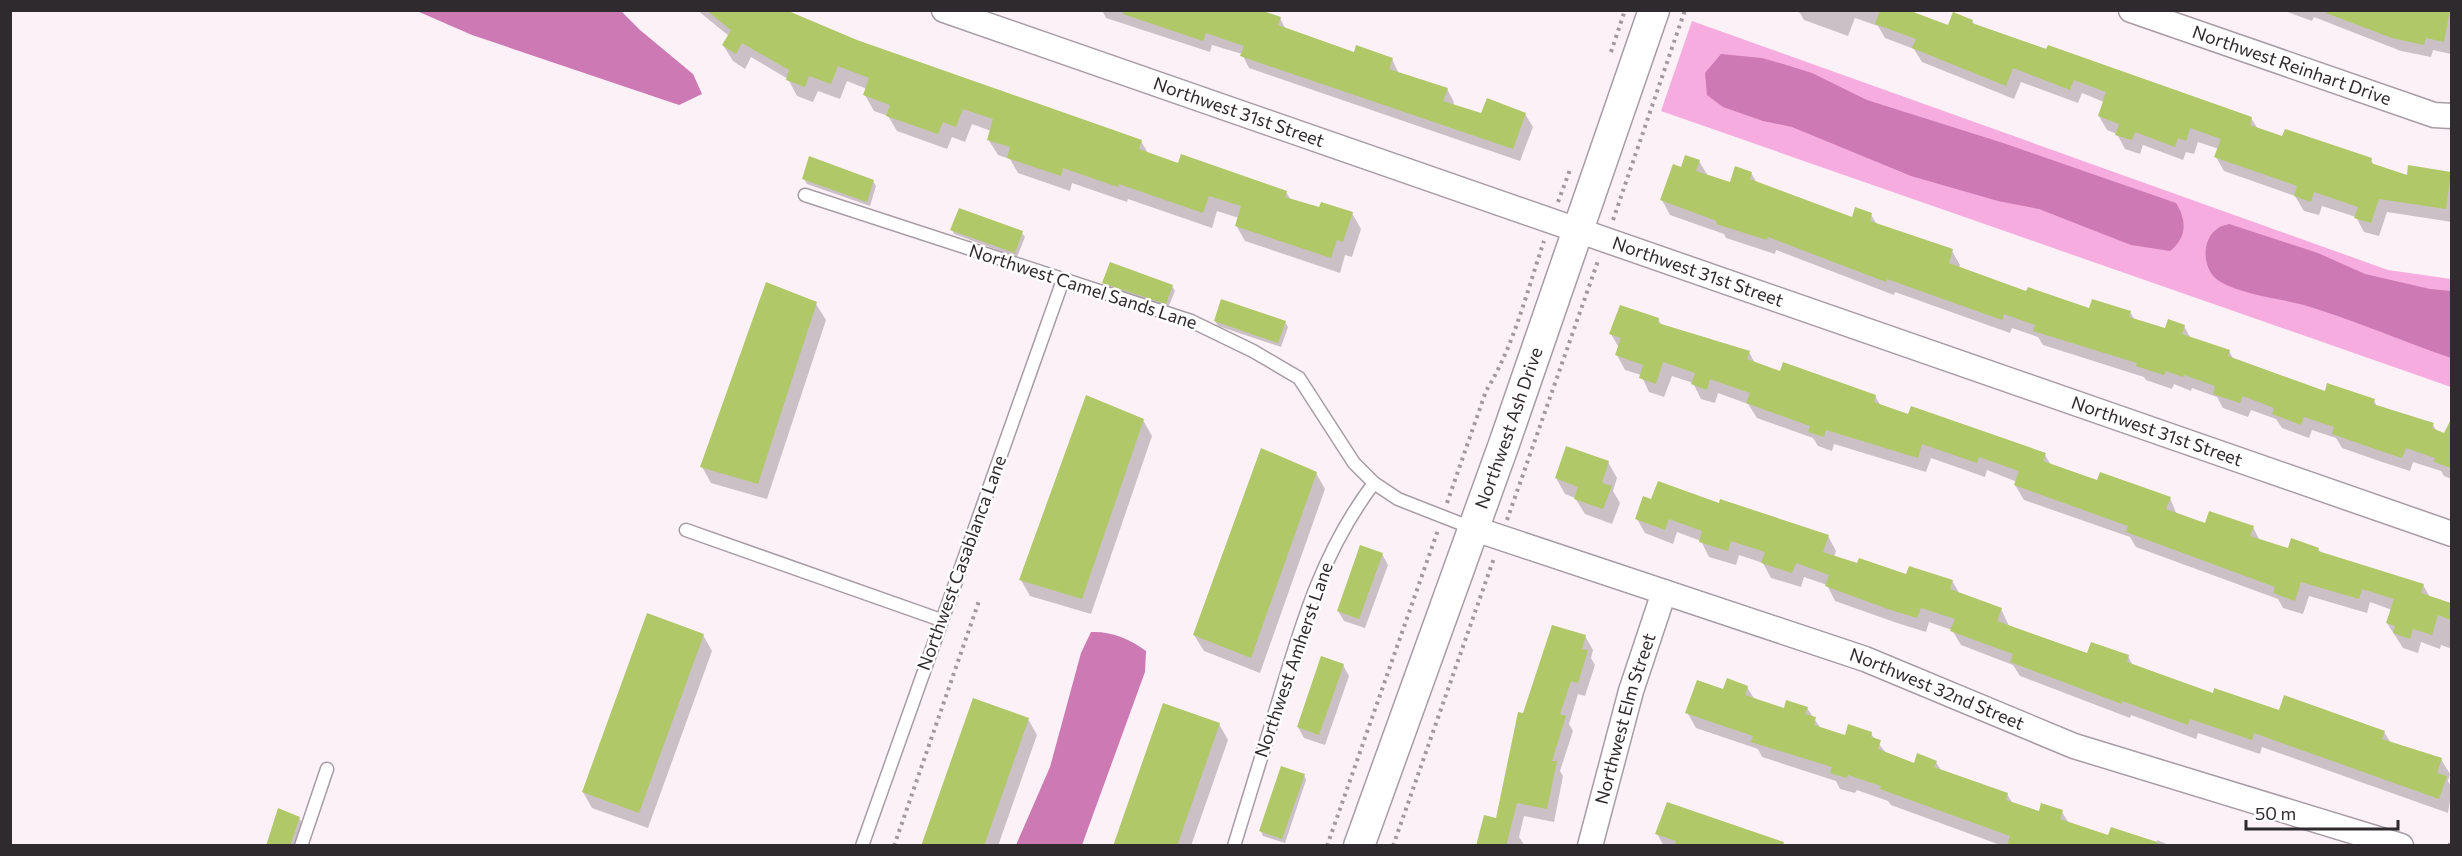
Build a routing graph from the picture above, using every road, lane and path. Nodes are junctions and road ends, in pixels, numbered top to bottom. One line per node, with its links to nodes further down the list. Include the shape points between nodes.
1 (944, 10): 10 (street, Northwest 31st Street)
2 (1625, 10): 6 (path)
3 (1654, 10): 10 (street, Northwest Ash Drive)
4 (1685, 10): 10 (path)
5 (2131, 10): 7 (street, Northwest Reinhart Drive, via 2434,115)
6 (1607, 63)
7 (2451, 116)
8 (1574, 159): 10 (path)
9 (805, 195): 11 (lane, Northwest Camel Sands Lane)
10 (1578, 231): 13 (path, via 1486,391); 14 (street, Northwest Ash Drive); 16 (street, Northwest 31st Street); 17 (path)
11 (1063, 280): 12 (lane, Northwest Camel Sands Lane, via 1191,321 1299,378 1354,463); 20 (lane, Northwest Casablanca Lane)
12 (1374, 483): 13 (lane, Northwest Camel Sands Lane, via 1398,499); 26 (lane, Northwest Amherst Lane, via 1354,509 1324,565)
13 (1442, 517): 14 (lane, Northwest Camel Sands Lane); 27 (path)
14 (1472, 528): 17 (street, Northwest 32nd Street); 28 (street, Northwest Ash Drive)
15 (686, 530): 20 (lane)
16 (2451, 534)
17 (1502, 537): 18 (street, Northwest 32nd Street); 29 (path)
18 (1664, 592): 30 (street, Northwest Elm Street, via 1630,691); 31 (street, Northwest 32nd Street, via 1865,659 2074,746)
19 (979, 601): 25 (path)
20 (941, 620): 24 (lane, Northwest Casablanca Lane)
21 (327, 769): 23 (lane)
22 (2451, 839): 32 (path)
23 (301, 846)
24 (862, 846)
25 (894, 846)
26 (1234, 846)
27 (1327, 846)
28 (1359, 846)
29 (1393, 846)
30 (1590, 846)
31 (2401, 846)
32 (2449, 846)

